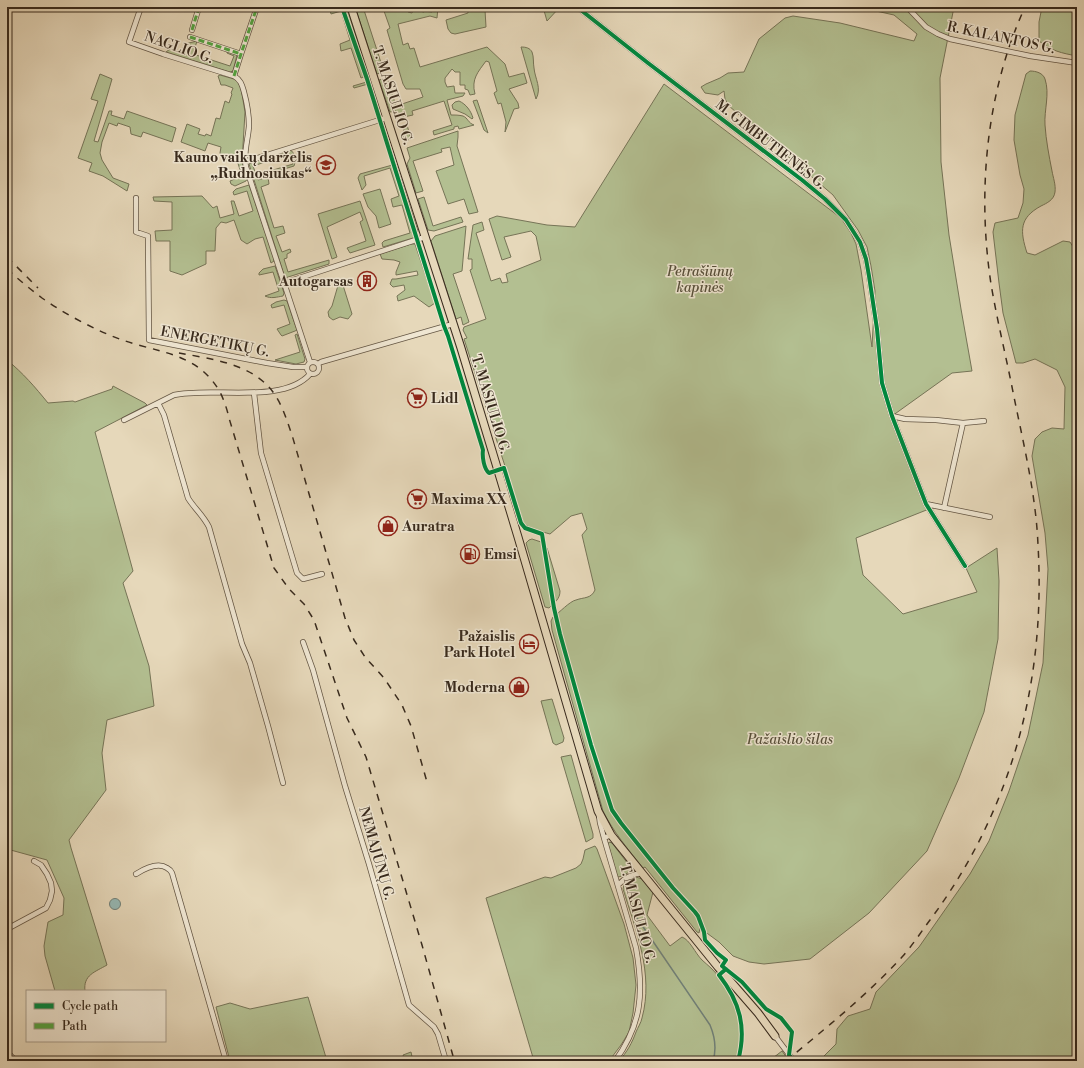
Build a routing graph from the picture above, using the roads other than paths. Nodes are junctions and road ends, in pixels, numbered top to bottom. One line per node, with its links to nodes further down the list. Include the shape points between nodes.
1 (141, 7): 11 (street, NAGLIO G., via 129,42)
2 (199, 7): 7 (street)
3 (257, 7): 9 (street)
4 (351, 7): 12 (main road, T. MASIULIO G.)
5 (577, 7): 24 (street, M. GIMBUTIENĖS G., via 802,180 846,220 860,242 866,259 877,328 882,383)
6 (907, 7): 10 (street, R. KALANTOS G., via 926,27 950,38 1030,56)
7 (192, 30)
8 (190, 37): 9 (street)
9 (241, 54): 11 (street)
10 (1077, 63)
11 (234, 76): 13 (street, via 241,82 249,115)
12 (386, 118): 13 (street); 15 (main road, T. MASIULIO G.)
13 (245, 162): 16 (street)
14 (136, 198): 20 (street, ENERGETIKŲ G., via 136,232 148,236 149,340 267,363)
15 (425, 237): 16 (street); 17 (main road, T. MASIULIO G.)
16 (284, 283): 18 (street)
17 (453, 324): 19 (street); 35 (main road, T. MASIULIO G., via 598,811)
18 (310, 362): 19 (street); 20 (street)
19 (318, 364): 21 (street, via 318,372)
20 (307, 367): 21 (street)
21 (310, 374): 22 (street, via 306,380 296,385)
22 (254, 393): 23 (street, via 182,393); 32 (street, via 261,453 297,573 303,579)
23 (158, 403): 25 (street); 34 (street, via 164,415 188,498 209,527)
24 (892, 416): 27 (street); 28 (street, M. GIMBUTIENĖS G.)
25 (124, 420)
26 (984, 421): 27 (street)
27 (962, 424): 29 (street)
28 (926, 504): 29 (street); 31 (street, M. GIMBUTIENĖS G.)
29 (944, 508): 30 (street)
30 (990, 517)
31 (965, 566)
32 (322, 574)
33 (303, 642): 45 (street, NEMAJŪNŲ G., via 410,1005 434,1027)
34 (283, 784)
35 (608, 836): 37 (main road, T. MASIULIO G.); 39 (street, T. MASIULIO G.)
36 (34, 861): 40 (street, via 41,865 51,883 50,900 46,908)
37 (642, 873): 39 (street, via 628,876); 41 (main road, T. MASIULIO G.)
38 (136, 874): 44 (street, via 144,869 160,866 172,873)
39 (618, 885): 46 (street, T. MASIULIO G., via 636,948 640,994 635,1024)
40 (7, 929)
41 (775, 1036): 47 (street, T. MASIULIO G.)
42 (7, 1052): 43 (street)
43 (16, 1061)
44 (226, 1061)
45 (446, 1061)
46 (615, 1061)
47 (794, 1061)

